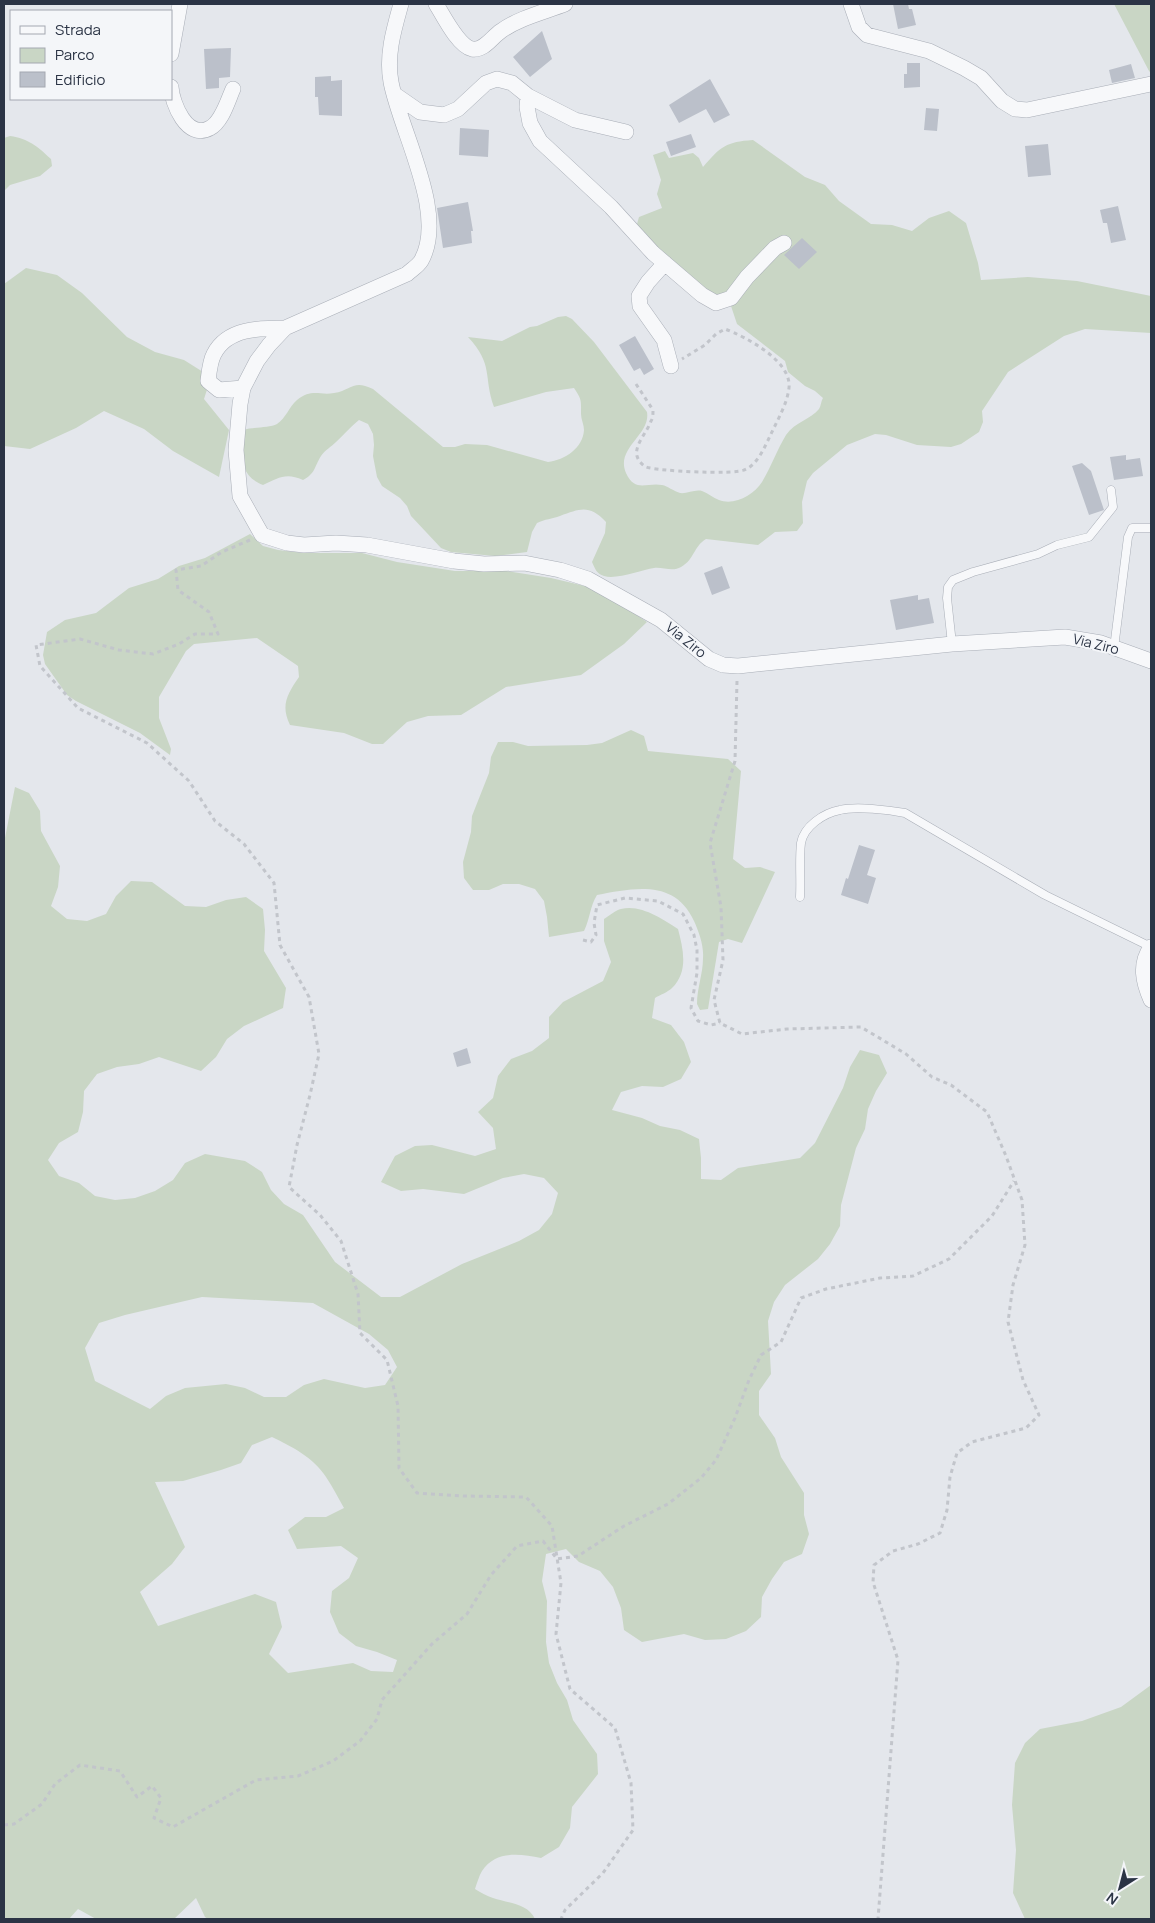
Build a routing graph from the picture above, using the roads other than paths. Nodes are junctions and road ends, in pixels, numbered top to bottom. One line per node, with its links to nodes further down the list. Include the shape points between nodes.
1 (180, 4): 6 (street)
2 (401, 4): 10 (street, via 389,56)
3 (436, 4): 4 (street, via 450,27 466,46 473,49 480,48 501,31)
4 (565, 4)
5 (851, 4): 7 (street, via 859,27 867,35 929,51 964,68 981,78 1002,101 1015,109 1027,110)
6 (172, 48)
7 (1151, 84)
8 (233, 89): 9 (street, via 215,123 203,130 184,122)
9 (172, 91)
10 (394, 94): 12 (street); 13 (street)
11 (528, 96): 12 (street, via 512,83 497,79 486,83 451,112 444,115); 14 (street, via 575,120); 16 (street, via 530,123 540,141)
12 (420, 112): 13 (street)
13 (405, 128): 17 (street, via 426,195 429,233 420,263 407,274)
14 (626, 132)
15 (784, 243): 16 (street, via 775,248 730,298 716,303)
16 (665, 263): 18 (street, via 639,296 640,306 664,340)
17 (285, 328): 19 (street, via 257,361); 19 (street, via 251,329 226,339 213,354 208,381 219,390)
18 (671, 366)
19 (243, 388): 22 (street, Via Ziro, via 236,450 237,480 240,496 262,535 304,545 367,545 454,561 524,563 560,570 588,579 661,620 709,659 723,665)
20 (1111, 490): 22 (lane, via 1113,507 1089,537 953,580 948,587 947,598)
21 (1151, 528): 23 (lane, via 1132,528 1128,537)
22 (952, 644): 23 (street, Via Ziro, via 1066,637)
23 (1114, 648): 24 (street, Via Ziro)
24 (1151, 660)
25 (800, 897): 26 (lane, via 802,842 808,829 820,818 841,809 887,809 905,813 1045,895)
26 (1151, 947): 27 (street, via 1146,954 1142,976)
27 (1151, 1000)

